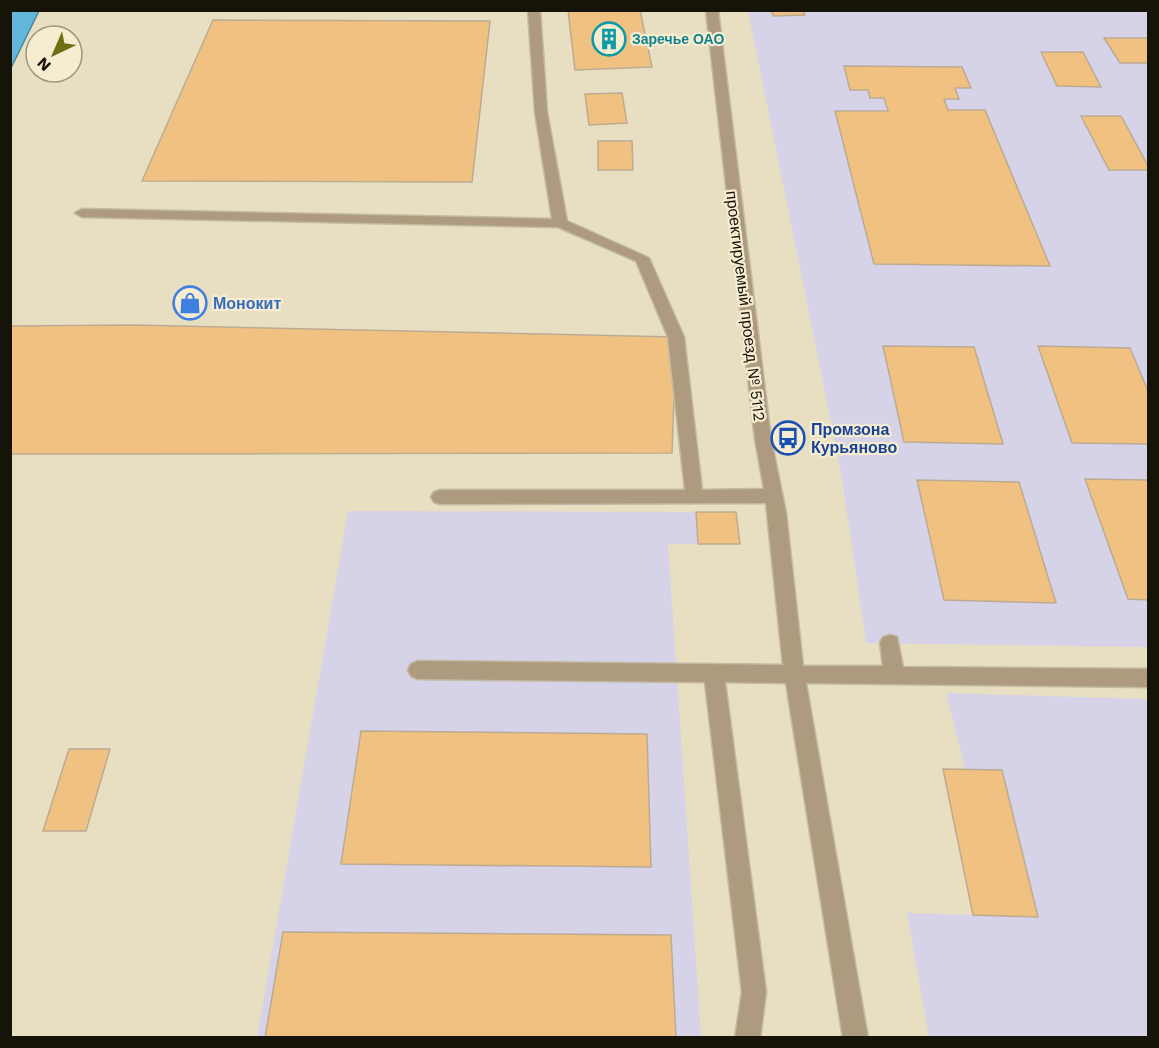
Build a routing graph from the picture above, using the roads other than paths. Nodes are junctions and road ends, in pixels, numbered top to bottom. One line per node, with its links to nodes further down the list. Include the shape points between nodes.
1 (534, 10): 4 (street, via 541,112)
2 (712, 10): 6 (street, проектируемый проезд № 5112, via 763,439)
3 (82, 213): 4 (street)
4 (560, 223): 5 (street, via 642,258 676,337)
5 (694, 495): 6 (street); 7 (street)
6 (774, 496): 10 (street, проектируемый проезд № 5112)
7 (440, 497)
8 (890, 643): 12 (street)
9 (418, 670): 11 (street)
10 (794, 673): 11 (street); 12 (street); 15 (street, проектируемый проезд № 5112)
11 (714, 674): 14 (street, via 754,992)
12 (894, 675): 13 (street)
13 (1149, 678)
14 (747, 1038)
15 (856, 1038)

